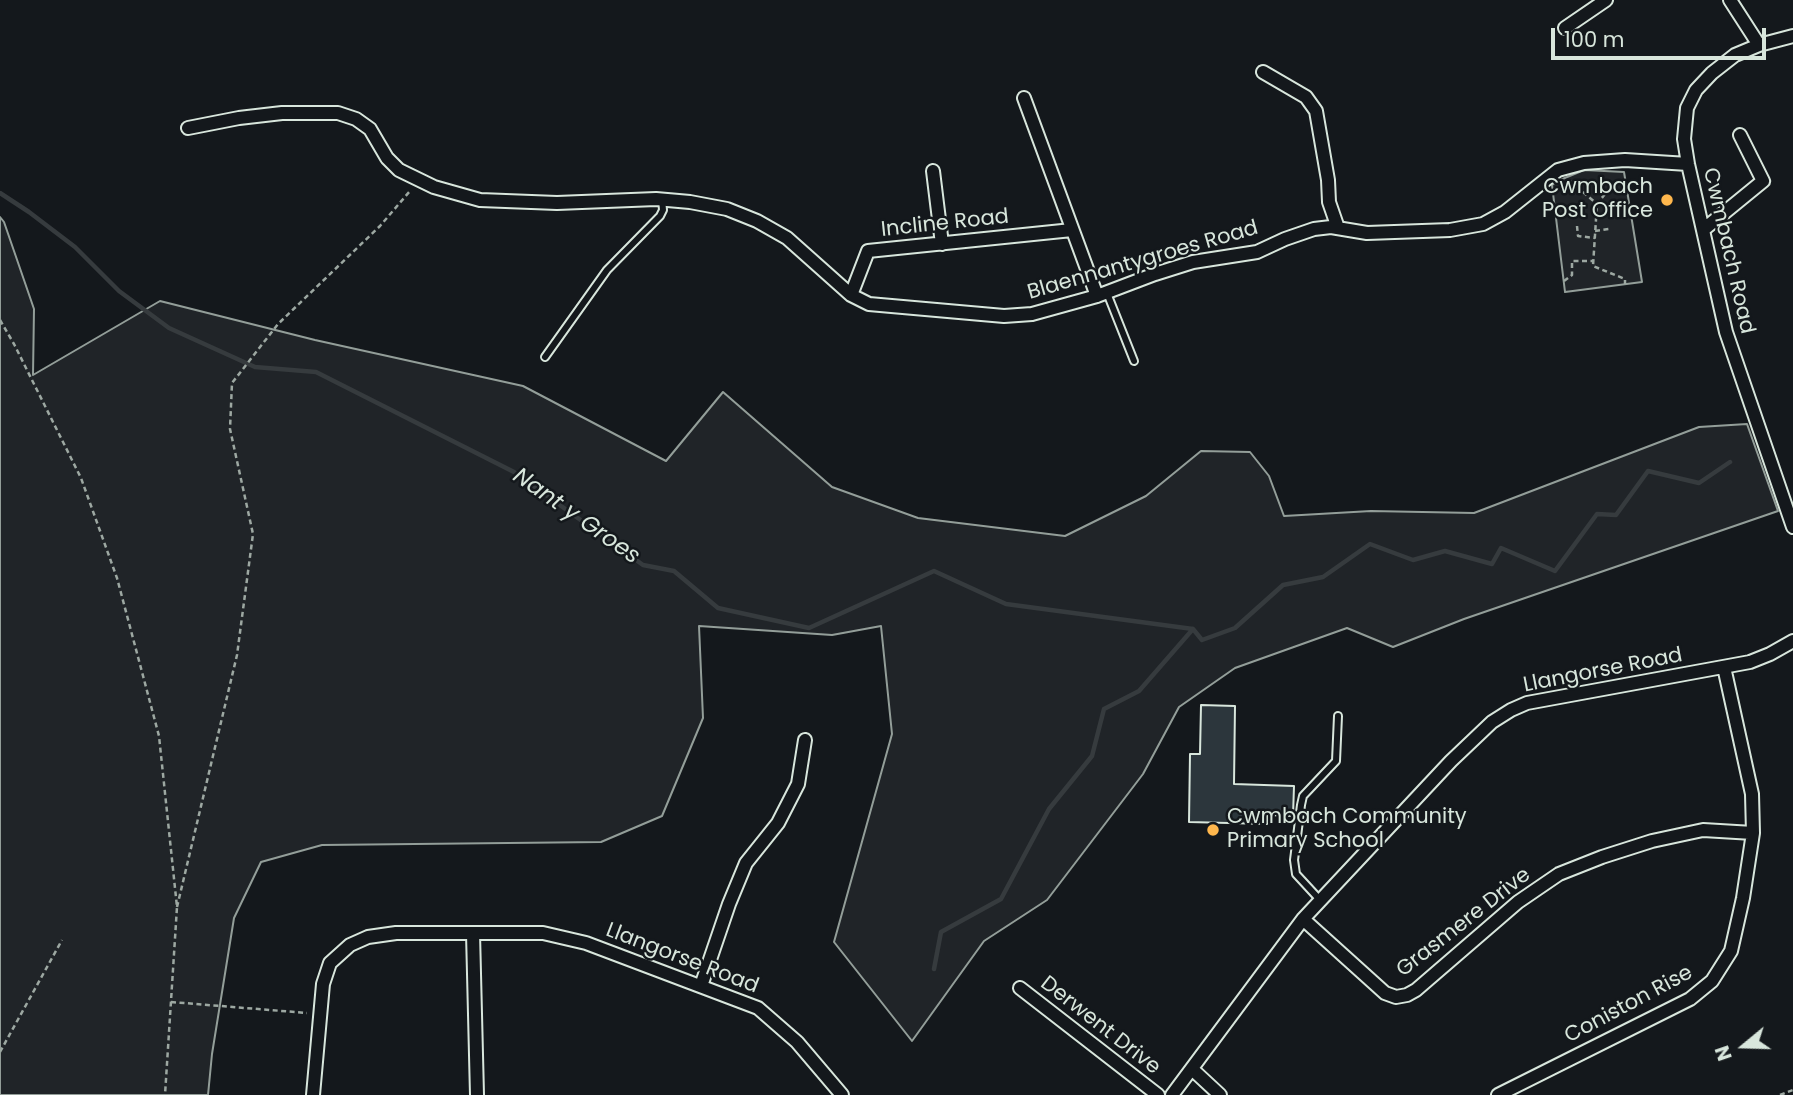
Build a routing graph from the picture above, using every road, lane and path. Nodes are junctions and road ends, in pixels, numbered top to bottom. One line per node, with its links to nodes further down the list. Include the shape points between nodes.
1 (1606, 0): 3 (street)
2 (1730, 0): 5 (street)
3 (1564, 28)
4 (1793, 36): 5 (street, Cwmbach Road)
5 (1759, 45): 10 (street, Cwmbach Road, via 1735,55 1696,90 1684,139)
6 (1263, 72): 18 (street, via 1306,97 1316,111 1329,202)
7 (1024, 98): 20 (street)
8 (188, 128): 13 (street, Blaennantygroes Road, via 282,113 338,113 370,130 387,159)
9 (1740, 135): 21 (street, via 1763,181)
10 (1688, 164): 11 (street, Blaennantygroes Road, via 1625,160); 21 (street, Cwmbach Road)
11 (1558, 170): 16 (path); 18 (street, Blaennantygroes Road, via 1483,224 1367,233)
12 (933, 171): 24 (street)
13 (419, 180): 15 (street, Blaennantygroes Road, via 480,200); 40 (path, via 380,226 278,324 232,383 230,429 253,534 237,655)
14 (1605, 194): 16 (path)
15 (662, 199): 29 (street, Blaennantygroes Road, via 727,209 757,221 787,238); 31 (lane, via 660,216 607,270)
16 (1597, 204): 22 (path)
17 (1577, 226): 23 (path, via 1578,236)
18 (1338, 228): 28 (street, Blaennantygroes Road, via 1314,229 1257,252 1193,262)
19 (1609, 229): 22 (path)
20 (1072, 230): 24 (street, Incline Road); 28 (street)
21 (1703, 230): 33 (street, Cwmbach Road, via 1726,332)
22 (1595, 231): 23 (path)
23 (1595, 237): 25 (path)
24 (943, 244): 29 (street, Incline Road, via 868,251)
25 (1594, 261): 26 (path, via 1572,261 1572,275); 27 (path, via 1593,266 1625,279)
26 (1564, 281)
27 (1625, 284)
28 (1102, 294): 29 (street, Blaennantygroes Road, via 1032,314 1004,316 869,304); 32 (lane)
29 (851, 295)
30 (0, 320): 40 (path, via 81,478 117,578 159,736)
31 (545, 357)
32 (1134, 360)
33 (1793, 527)
34 (1793, 641): 35 (street, Llangorse Road, via 1760,658)
35 (1724, 667): 38 (street, Coniston Rise, via 1752,794); 39 (street, Llangorse Road, via 1537,701 1511,710 1470,742)
36 (1338, 716): 39 (lane, via 1336,761 1303,796 1294,860 1296,873)
37 (805, 740): 44 (street, via 798,784 778,823 746,863)
38 (1753, 833): 41 (street, Grasmere Drive, via 1703,830 1652,841 1559,874 1518,902 1408,995 1385,993); 58 (street, Coniston Rise, via 1731,951 1712,981 1690,999)
39 (1320, 900): 41 (street, Llangorse Road)
40 (177, 907): 46 (path)
41 (1303, 919): 49 (street, Llangorse Road)
42 (473, 933): 44 (street, Llangorse Road, via 543,933 586,943); 47 (street, Llangorse Road, via 396,933 350,945 330,963); 53 (street)
43 (62, 940): 48 (path)
44 (701, 986): 54 (street, Llangorse Road, via 758,1008 797,1042)
45 (1020, 988): 55 (street, Derwent Drive)
46 (171, 1002): 47 (path); 51 (path)
47 (320, 1014): 52 (street, Llangorse Road)
48 (0, 1052)
49 (1192, 1069): 56 (street, Llangorse Road); 57 (street)
50 (1793, 1090): 59 (path)
51 (165, 1095)
52 (313, 1095)
53 (477, 1095)
54 (842, 1095)
55 (1158, 1095)
56 (1171, 1095)
57 (1220, 1095)
58 (1498, 1095)
59 (1780, 1095)

